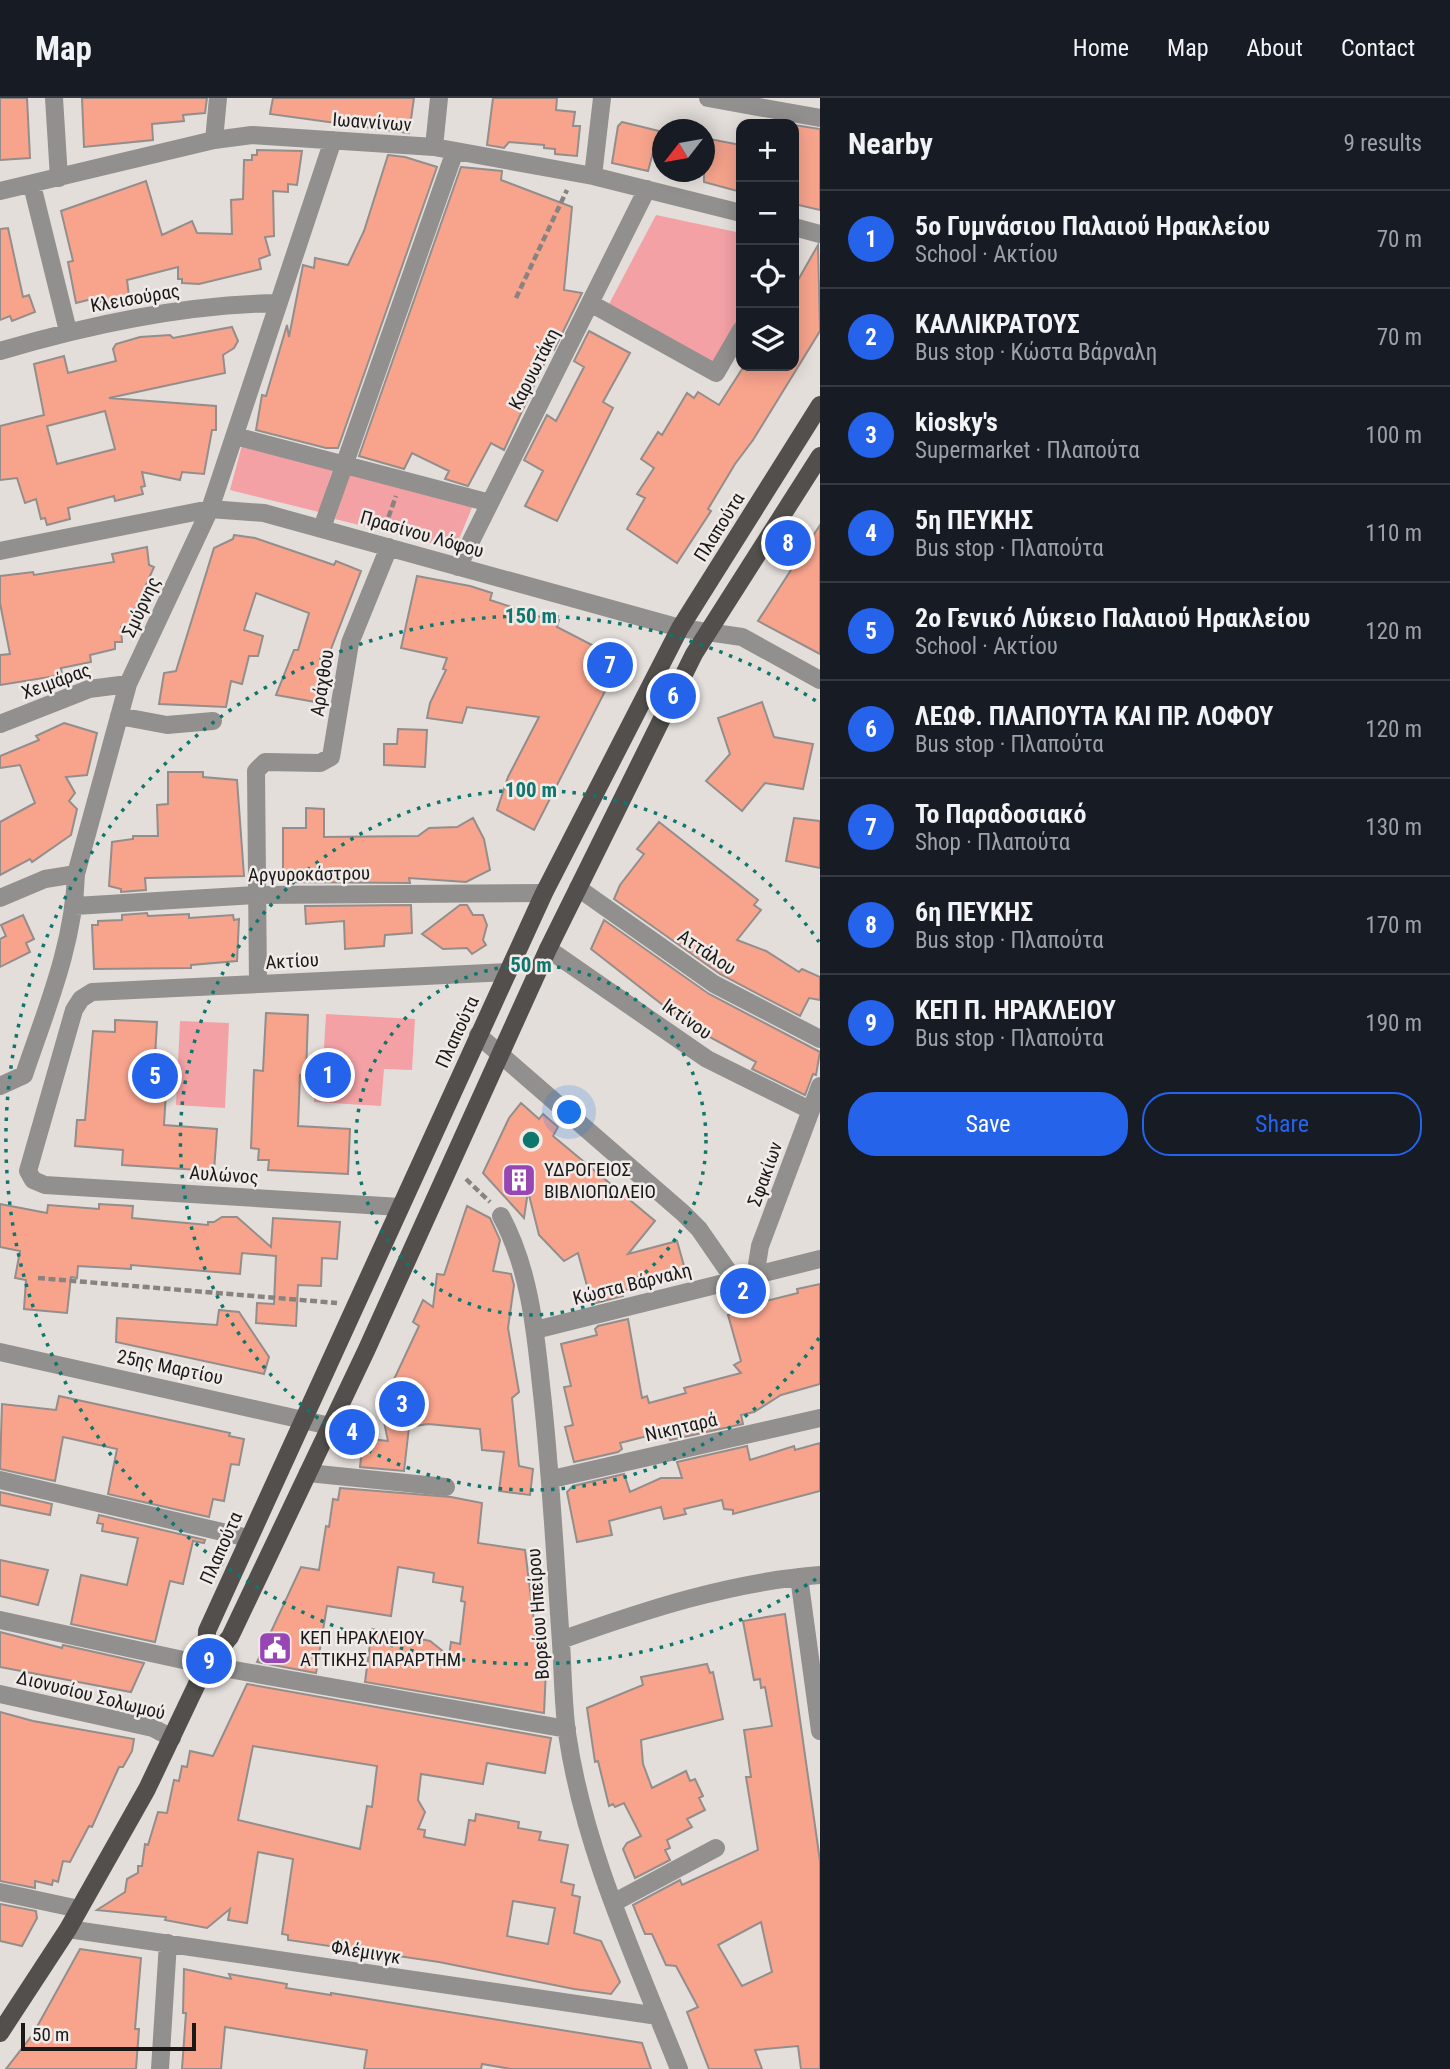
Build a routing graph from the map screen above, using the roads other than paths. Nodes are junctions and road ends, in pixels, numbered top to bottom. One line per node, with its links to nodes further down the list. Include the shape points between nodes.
1 (54, 98): 12 (street)
2 (218, 98): 7 (street)
3 (439, 98): 9 (street)
4 (602, 98): 11 (street)
5 (708, 98): 6 (street)
6 (820, 118)
7 (214, 140): 8 (street, Ιωαννίνων, via 252,135); 12 (street, Ιωαννίνων)
8 (333, 140): 9 (street, Ιωαννίνων); 19 (street, Σμύρνης)
9 (434, 147): 10 (street, Ιωαννίνων)
10 (455, 151): 11 (street, Ιωαννίνων); 27 (street)
11 (593, 176): 14 (street, Ιωαννίνων)
12 (59, 178): 13 (street, Ιωαννίνων)
13 (32, 185): 15 (street, Ιωαννίνων); 21 (street)
14 (647, 189): 16 (street, Ιωαννίνων); 20 (street, Καρυωτάκη)
15 (0, 191)
16 (736, 212)
17 (799, 228): 18 (street)
18 (820, 234)
19 (279, 303): 21 (street, Κλεισούρας, via 222,303); 25 (street, Σμύρνης)
20 (590, 303): 22 (street, via 716,373); 28 (street, Καρυωτάκη)
21 (68, 331): 23 (street, Κλεισούρας)
22 (736, 339)
23 (0, 351)
24 (820, 404): 34 (main road, Πλαπούτα)
25 (235, 436): 27 (street); 29 (street, Σμύρνης)
26 (820, 456): 35 (main road, Πλαπούτα)
27 (345, 462): 28 (street); 30 (street)
28 (490, 503): 33 (street, Καρυωτάκη)
29 (210, 509): 30 (street, Πρασίνου Λόφου, via 264,513); 32 (street, Πρασίνου Λόφου); 37 (street, Σμύρνης)
30 (322, 527): 31 (street, Πρασίνου Λόφου)
31 (384, 545): 33 (street, Πρασίνου Λόφου); 44 (street, Αράχθου, via 350,642 331,757 320,763 265,762 256,771)
32 (0, 551)
33 (457, 567): 34 (street, Πρασίνου Λόφου)
34 (680, 628): 35 (street, Πρασίνου Λόφου); 43 (main road, Πλαπούτα)
35 (706, 632): 36 (street, Πρασίνου Λόφου, via 741,637); 42 (main road, Πλαπούτα)
36 (820, 680)
37 (128, 684): 38 (street, Σμύρνης); 40 (street, Χειμάρας, via 89,689)
38 (119, 716): 39 (street, via 167,724); 41 (street, Σμύρνης)
39 (213, 721)
40 (0, 724)
41 (76, 874): 45 (street, via 45,879); 46 (street, Σμύρνης)
42 (579, 888): 47 (main road, Πλαπούτα); 51 (street, Αττάλου, via 714,984)
43 (544, 893): 44 (street, Αργυροκάστρου); 48 (main road, Πλαπούτα)
44 (256, 895): 46 (street, Αργυροκάστρου); 49 (street)
45 (0, 898)
46 (75, 906): 53 (street, Σμύρνης)
47 (548, 949): 52 (main road, Πλαπούτα); 57 (street, Ικτίνου, via 707,1059)
48 (508, 972): 49 (street, Ακτίου); 50 (main road, Πλαπούτα)
49 (258, 984): 54 (street, Ακτίου, via 92,992 74,1010)
50 (478, 1035): 52 (street); 58 (main road, Πλαπούτα)
51 (820, 1039)
52 (499, 1056): 62 (main road, Πλαπούτα); 64 (street, via 683,1213)
53 (24, 1075): 54 (street); 55 (street)
54 (54, 1079): 58 (street, Αυλώνος, via 28,1171 33,1180 45,1185)
55 (0, 1086)
56 (820, 1086): 57 (street, Σφακίων)
57 (810, 1110): 63 (street, Σφακίων, via 760,1246)
58 (400, 1207): 61 (main road, Πλαπούτα)
59 (501, 1216): 65 (street, Βορείου Ηπείρου, via 523,1268)
60 (820, 1259): 63 (street, Κώστα Βάρναλη)
61 (375, 1263): 62 (main road); 67 (main road, Πλαπούτα)
62 (399, 1276): 69 (main road, Πλαπούτα)
63 (755, 1277): 64 (street, Κώστα Βάρναλη)
64 (735, 1281): 65 (street, Κώστα Βάρναλη)
65 (535, 1330): 71 (street, Βορείου Ηπείρου)
66 (0, 1352): 67 (street, 25ης Μαρτίου)
67 (303, 1418): 69 (street, 25ης Μαρτίου); 74 (main road, Πλαπούτα)
68 (820, 1418): 71 (street, Νικηταρά)
69 (330, 1426): 70 (main road, Πλαπούτα)
70 (308, 1473): 73 (street); 79 (main road, Πλαπούτα, via 230,1637)
71 (551, 1479): 78 (street, Βορείου Ηπείρου)
72 (0, 1480): 74 (street)
73 (446, 1487)
74 (248, 1538): 79 (main road, Πλαπούτα, via 207,1631)
75 (820, 1575): 76 (street)
76 (799, 1577): 78 (street, via 672,1602); 82 (street)
77 (0, 1620): 79 (street)
78 (561, 1640): 81 (street, Βορείου Ηπείρου)
79 (206, 1665): 81 (street); 83 (main road, Πλαπούτα)
80 (0, 1694): 83 (street, Διονυσίου Σολωμού, via 153,1728)
81 (567, 1730): 86 (street, Βορείου Ηπείρου, via 575,1780)
82 (820, 1731)
83 (172, 1738): 87 (main road, Πλαπούτα)
84 (716, 1848): 86 (street)
85 (0, 1892): 87 (street)
86 (613, 1903): 90 (street, Βορείου Ηπείρου)
87 (79, 1909): 88 (main road, Πλαπούτα)
88 (68, 1929): 89 (street, Φλέμινγκ); 91 (main road, Πλαπούτα)
89 (168, 1943): 90 (street, Φλέμινγκ); 92 (street)
90 (658, 2017): 93 (street, Βορείου Ηπείρου)
91 (0, 2033)
92 (160, 2069)
93 (678, 2069)

